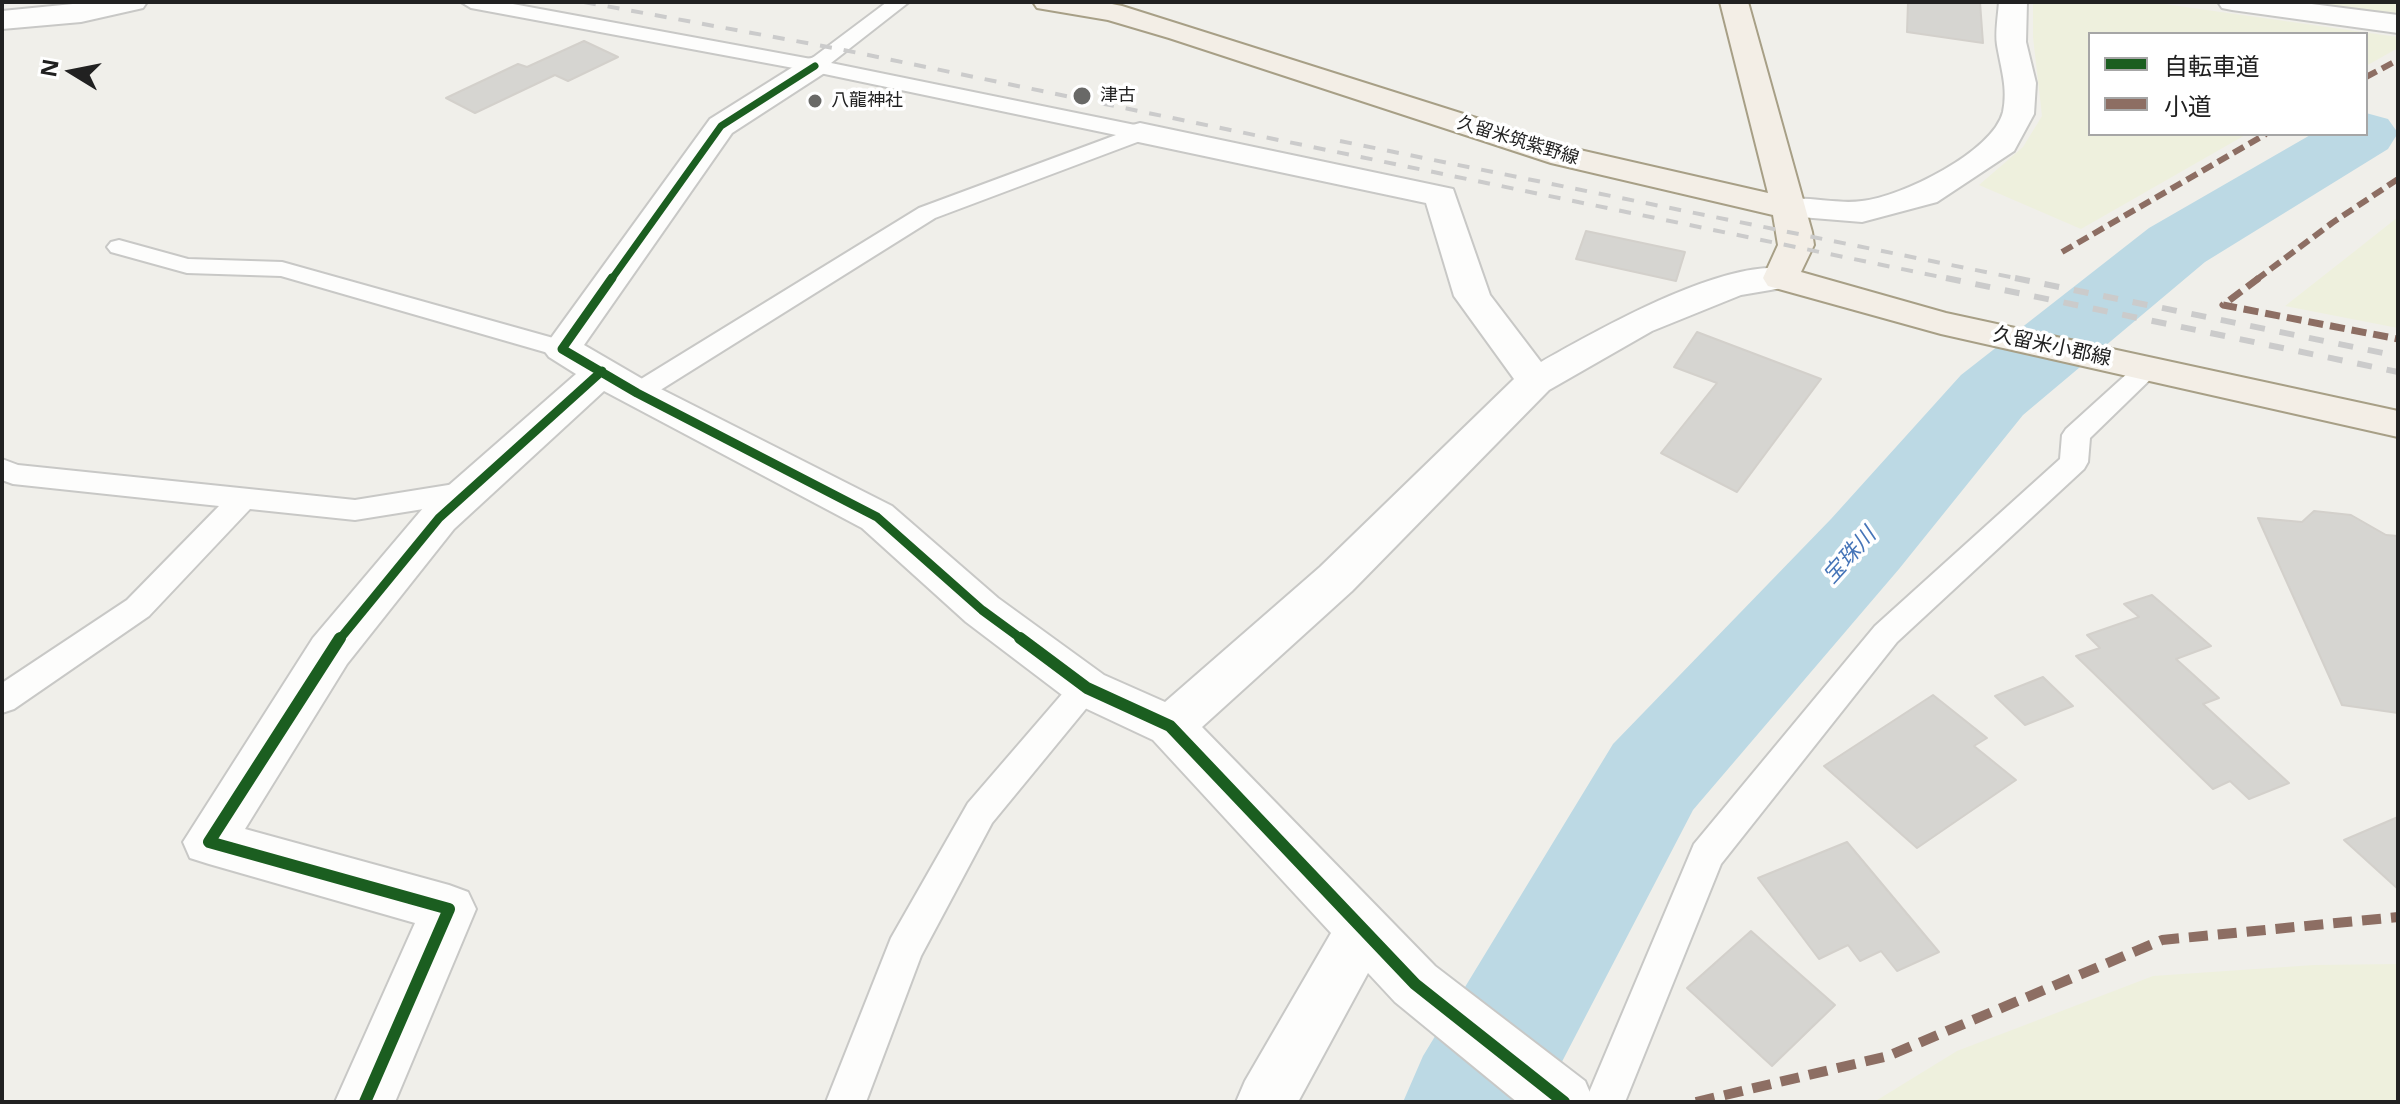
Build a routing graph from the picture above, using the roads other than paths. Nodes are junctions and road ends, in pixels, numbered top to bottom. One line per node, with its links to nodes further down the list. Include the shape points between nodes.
1 (133, 2): 8 (street)
2 (471, 2): 10 (lane)
3 (899, 2): 10 (lane)
4 (1047, 2): 12 (main road, 久留米筑紫野線, via 1112,12 1179,32 1562,156)
5 (1734, 2): 12 (main road)
6 (2013, 2): 12 (street, via 2011,42 2021,83 2018,114 2003,144 1925,195 1862,212)
7 (2232, 2): 9 (street)
8 (2, 20)
9 (2398, 24)
10 (815, 66): 11 (lane); 16 (street, via 721,126)
11 (1140, 133): 16 (lane, via 927,213); 17 (street, via 1441,196 1472,296)
12 (1788, 208): 14 (main road, via 1796,245)
13 (119, 247): 16 (lane, via 187,266 282,269)
14 (1781, 278): 15 (main road, 久留米小郡線, via 1941,323); 17 (street, via 1733,286 1639,323)
15 (2134, 365): 18 (main road, 久留米小郡線); 26 (lane, via 2076,435 2074,462 1886,634 1707,855)
16 (600, 371): 20 (street); 22 (street, via 877,517 982,610)
17 (1535, 381): 24 (street, via 1336,579)
18 (2398, 424)
19 (2, 469): 21 (lane)
20 (467, 492): 21 (lane, via 355,510); 27 (street, via 439,518 330,651 209,842 449,909)
21 (243, 499): 23 (lane, via 138,608)
22 (1087, 688): 24 (street); 28 (lane, via 980,813 904,950)
23 (2, 700)
24 (1170, 726): 25 (street)
25 (1363, 929): 26 (street, via 1415,984); 29 (street)
26 (1575, 1100)
27 (365, 1102)
28 (846, 1102)
29 (1266, 1102)

